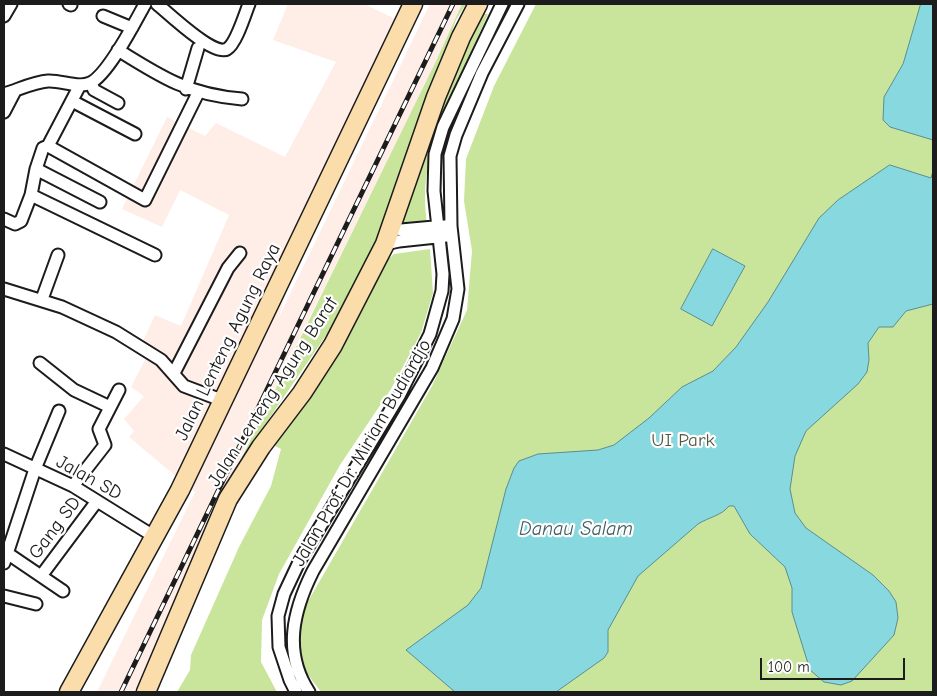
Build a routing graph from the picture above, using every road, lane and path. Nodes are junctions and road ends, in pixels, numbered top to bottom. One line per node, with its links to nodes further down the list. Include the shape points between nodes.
1 (11, 4): 9 (street)
2 (145, 4): 11 (street)
3 (157, 4): 4 (street, via 181,26 215,48 224,50 234,40)
4 (249, 4)
5 (413, 4): 42 (main road, Jalan Lenteng Agung Raya)
6 (478, 4): 31 (main road, Jalan Lenteng Agung Barat, via 436,98)
7 (502, 4): 29 (street, Jalan Prof. Dr. Miriam Budiardjo, via 442,127 434,175)
8 (518, 4): 30 (street, Jalan Prof. Dr. Miriam Budiardjo, via 482,73 456,135 450,156)
9 (4, 16)
10 (103, 16): 11 (street)
11 (132, 28): 13 (street)
12 (198, 48): 15 (street)
13 (118, 50): 14 (street, via 102,73); 15 (street)
14 (86, 84): 16 (street, via 50,81); 20 (street); 21 (street)
15 (186, 88): 17 (street)
16 (16, 91): 18 (street); 22 (street)
17 (198, 93): 19 (street); 24 (street, via 146,200)
18 (4, 94)
19 (242, 99)
20 (72, 101): 23 (street); 24 (street)
21 (118, 103)
22 (4, 112)
23 (134, 134)
24 (48, 146): 25 (street, via 44,148)
25 (36, 168): 26 (street); 27 (street)
26 (32, 195): 28 (street, via 20,222 16,224); 34 (street)
27 (100, 202)
28 (4, 219)
29 (439, 231): 30 (street); 31 (street); 31 (street, via 401,230); 37 (street, Jalan Prof. Dr. Miriam Budiardjo, via 442,291)
30 (452, 231): 38 (street, Jalan Prof. Dr. Miriam Budiardjo, via 458,289)
31 (388, 236): 56 (main road, Jalan Lenteng Agung Barat, via 333,346 228,499)
32 (240, 253): 40 (street, via 228,268)
33 (58, 255): 36 (street)
34 (155, 255)
35 (4, 289): 36 (street)
36 (42, 299): 40 (street, via 116,332 161,360)
37 (430, 334): 38 (street); 57 (street, Jalan Prof. Dr. Miriam Budiardjo, via 399,396 300,560 284,594 278,616 278,640)
38 (446, 340): 58 (street, Jalan Prof. Dr. Miriam Budiardjo, via 313,571 297,606 292,651)
39 (40, 363): 43 (street, via 74,390)
40 (174, 373): 42 (street, via 184,386)
41 (119, 390): 43 (street)
42 (224, 401): 49 (main road, Jalan Lenteng Agung Raya)
43 (110, 408): 47 (street, via 99,429 105,445)
44 (59, 411): 46 (street, Gang SD)
45 (4, 454): 46 (street, Jalan SD)
46 (35, 469): 47 (street, Jalan SD); 50 (street, Gang SD)
47 (73, 486): 48 (street, Jalan SD)
48 (97, 501): 49 (street, Jalan SD); 51 (street, Gang SD)
49 (155, 537): 55 (main road, Jalan Lenteng Agung Raya)
50 (5, 556): 51 (street, Gang SD)
51 (41, 576): 52 (street, Gang SD)
52 (63, 592)
53 (4, 596): 54 (street)
54 (36, 604)
55 (69, 692)
56 (146, 692)
57 (296, 692)
58 (309, 692)

